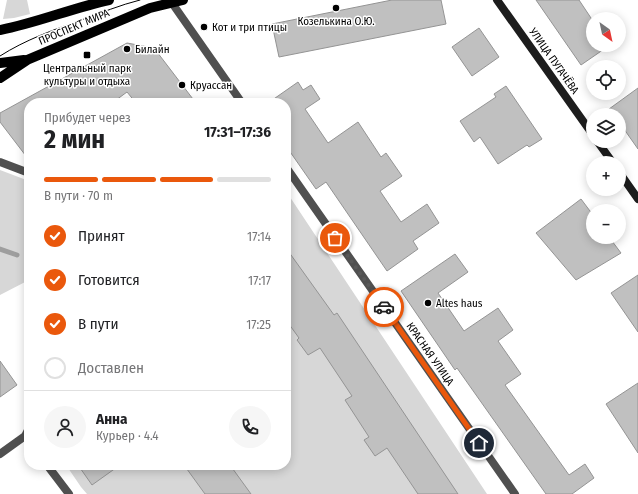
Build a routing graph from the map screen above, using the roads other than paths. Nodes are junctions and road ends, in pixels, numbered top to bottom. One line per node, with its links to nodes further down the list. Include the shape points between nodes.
1 (109, 0): 5 (main road, ПРОСПЕКТ МИРА)
2 (183, 0): 4 (main road, ПРОСПЕКТ МИРА)
3 (497, 0): 10 (street, УЛИЦА ПУГАЧЁВА)
4 (172, 3): 6 (main road, ПРОСПЕКТ МИРА, via 150,8); 9 (street)
5 (0, 30)
6 (27, 60): 7 (main road); 8 (main road, ПРОСПЕКТ МИРА)
7 (0, 63)
8 (0, 78)
9 (238, 98)
10 (586, 126)
11 (0, 162): 12 (street)
12 (24, 171)
13 (291, 174): 20 (street, КРАСНАЯ УЛИЦА)
14 (626, 182): 15 (street)
15 (638, 199)
16 (24, 438): 17 (street)
17 (0, 454)
18 (51, 470): 19 (street)
19 (69, 494)
20 (515, 494)

